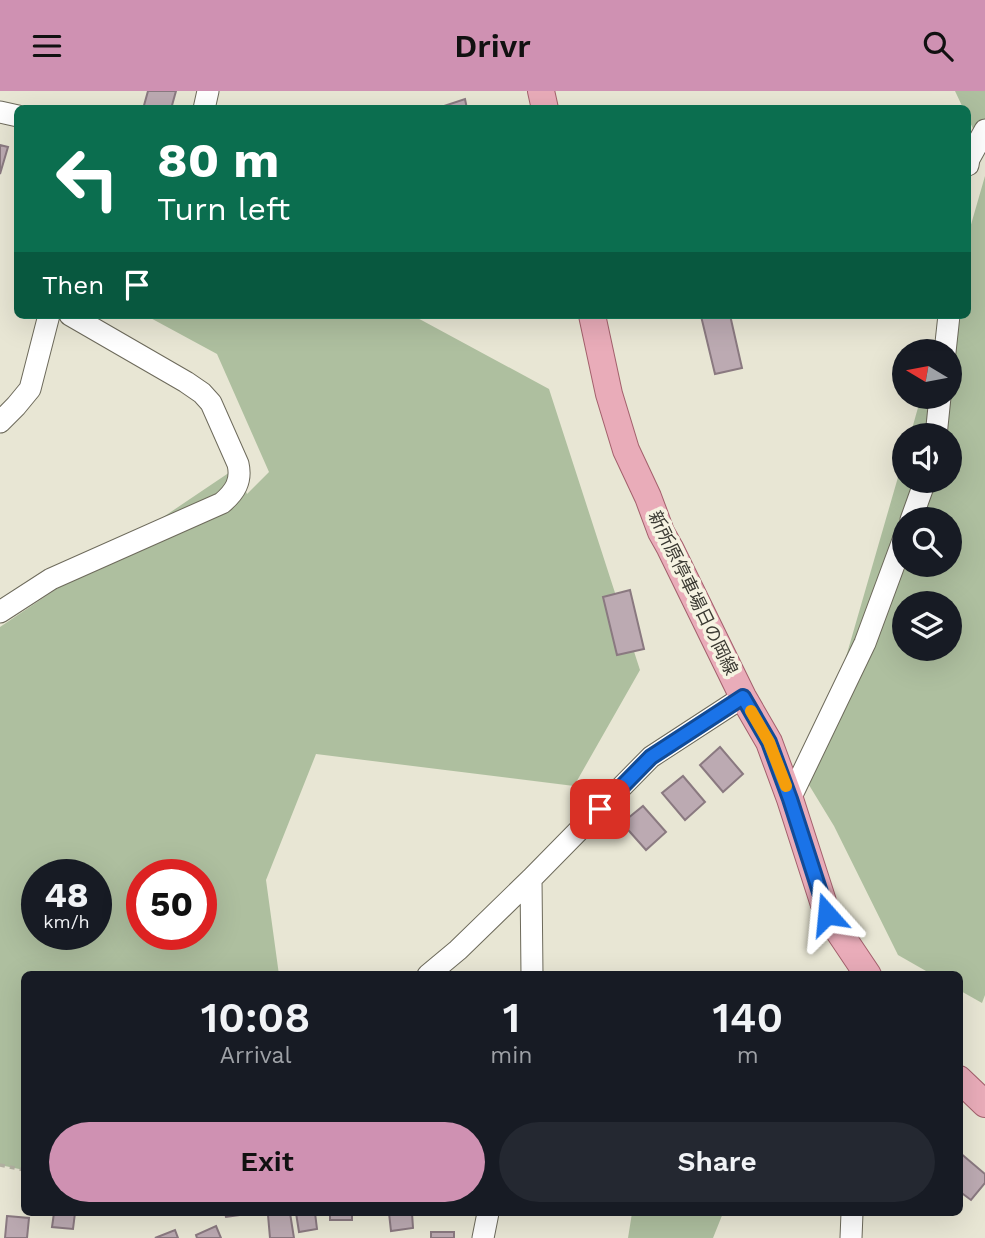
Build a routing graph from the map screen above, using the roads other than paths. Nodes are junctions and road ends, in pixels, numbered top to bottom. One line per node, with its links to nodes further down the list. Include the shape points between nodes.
1 (985, 130): 2 (street)
2 (971, 154)
3 (48, 319): 8 (street, via 30,389)
4 (77, 319): 10 (street, via 202,393 211,403 238,464 238,484 222,503 51,579)
5 (593, 319): 11 (main road, 新所原停車場日の岡線, via 626,450)
6 (949, 319): 7 (street)
7 (946, 339)
8 (0, 422)
9 (892, 569): 12 (street, via 864,643)
10 (0, 612)
11 (743, 697): 12 (main road, 新所原停車場日の岡線, via 769,742); 13 (street, via 651,757)
12 (790, 799): 16 (main road, 新所原停車場日の岡線, via 827,914)
13 (531, 879): 14 (street); 15 (street)
14 (433, 971)
15 (532, 971)
16 (865, 971)
17 (487, 1216): 19 (street)
18 (852, 1216): 20 (street)
19 (483, 1238)
20 (851, 1238)

